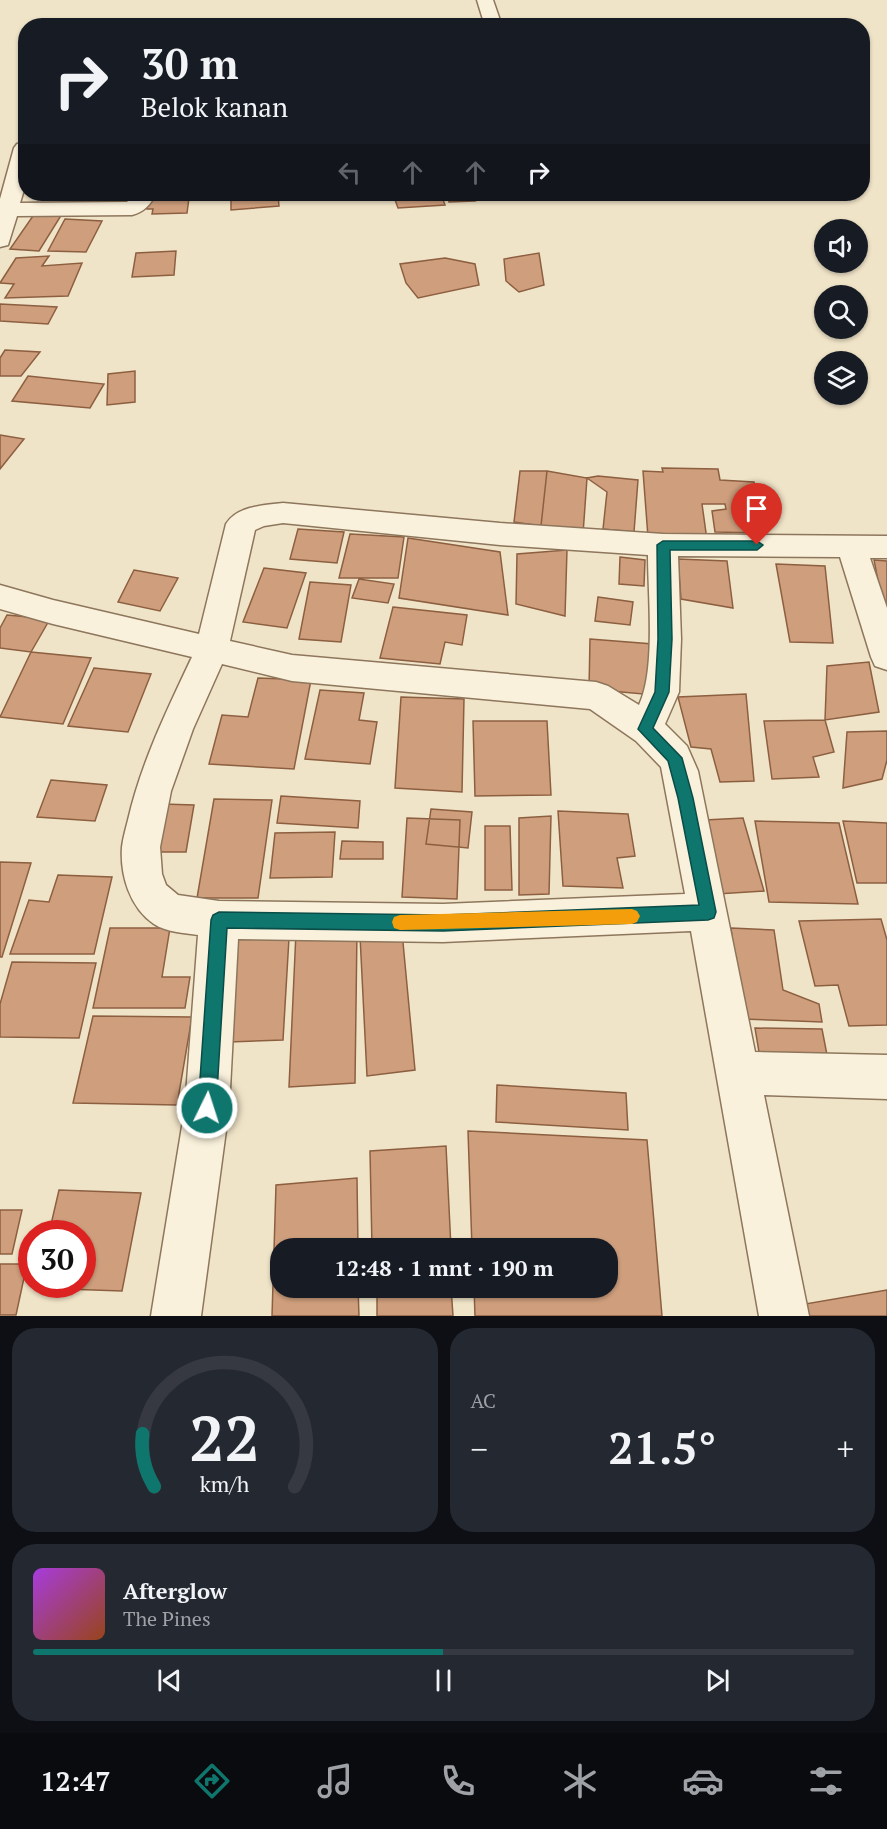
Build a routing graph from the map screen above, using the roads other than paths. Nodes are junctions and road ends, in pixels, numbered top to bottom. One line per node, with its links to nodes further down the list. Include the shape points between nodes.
1 (485, 0): 2 (street)
2 (491, 18)
3 (18, 170): 5 (street)
4 (141, 201): 5 (street, via 132,208)
5 (7, 210): 6 (street)
6 (0, 240)
7 (663, 545): 8 (street); 11 (street, via 265,514 241,524); 13 (street, via 662,692)
8 (851, 545): 9 (street); 12 (street)
9 (887, 547)
10 (0, 597): 11 (street)
11 (212, 649): 13 (street, via 292,668 596,696); 15 (street, via 153,790 141,846 142,874 151,897 169,912)
12 (887, 657)
13 (645, 729): 14 (street, via 675,758)
14 (708, 912): 15 (street, via 443,923); 16 (street)
15 (219, 920): 18 (street, via 207,1108)
16 (738, 1073): 17 (street); 19 (street)
17 (887, 1077)
18 (176, 1316)
19 (784, 1316)

